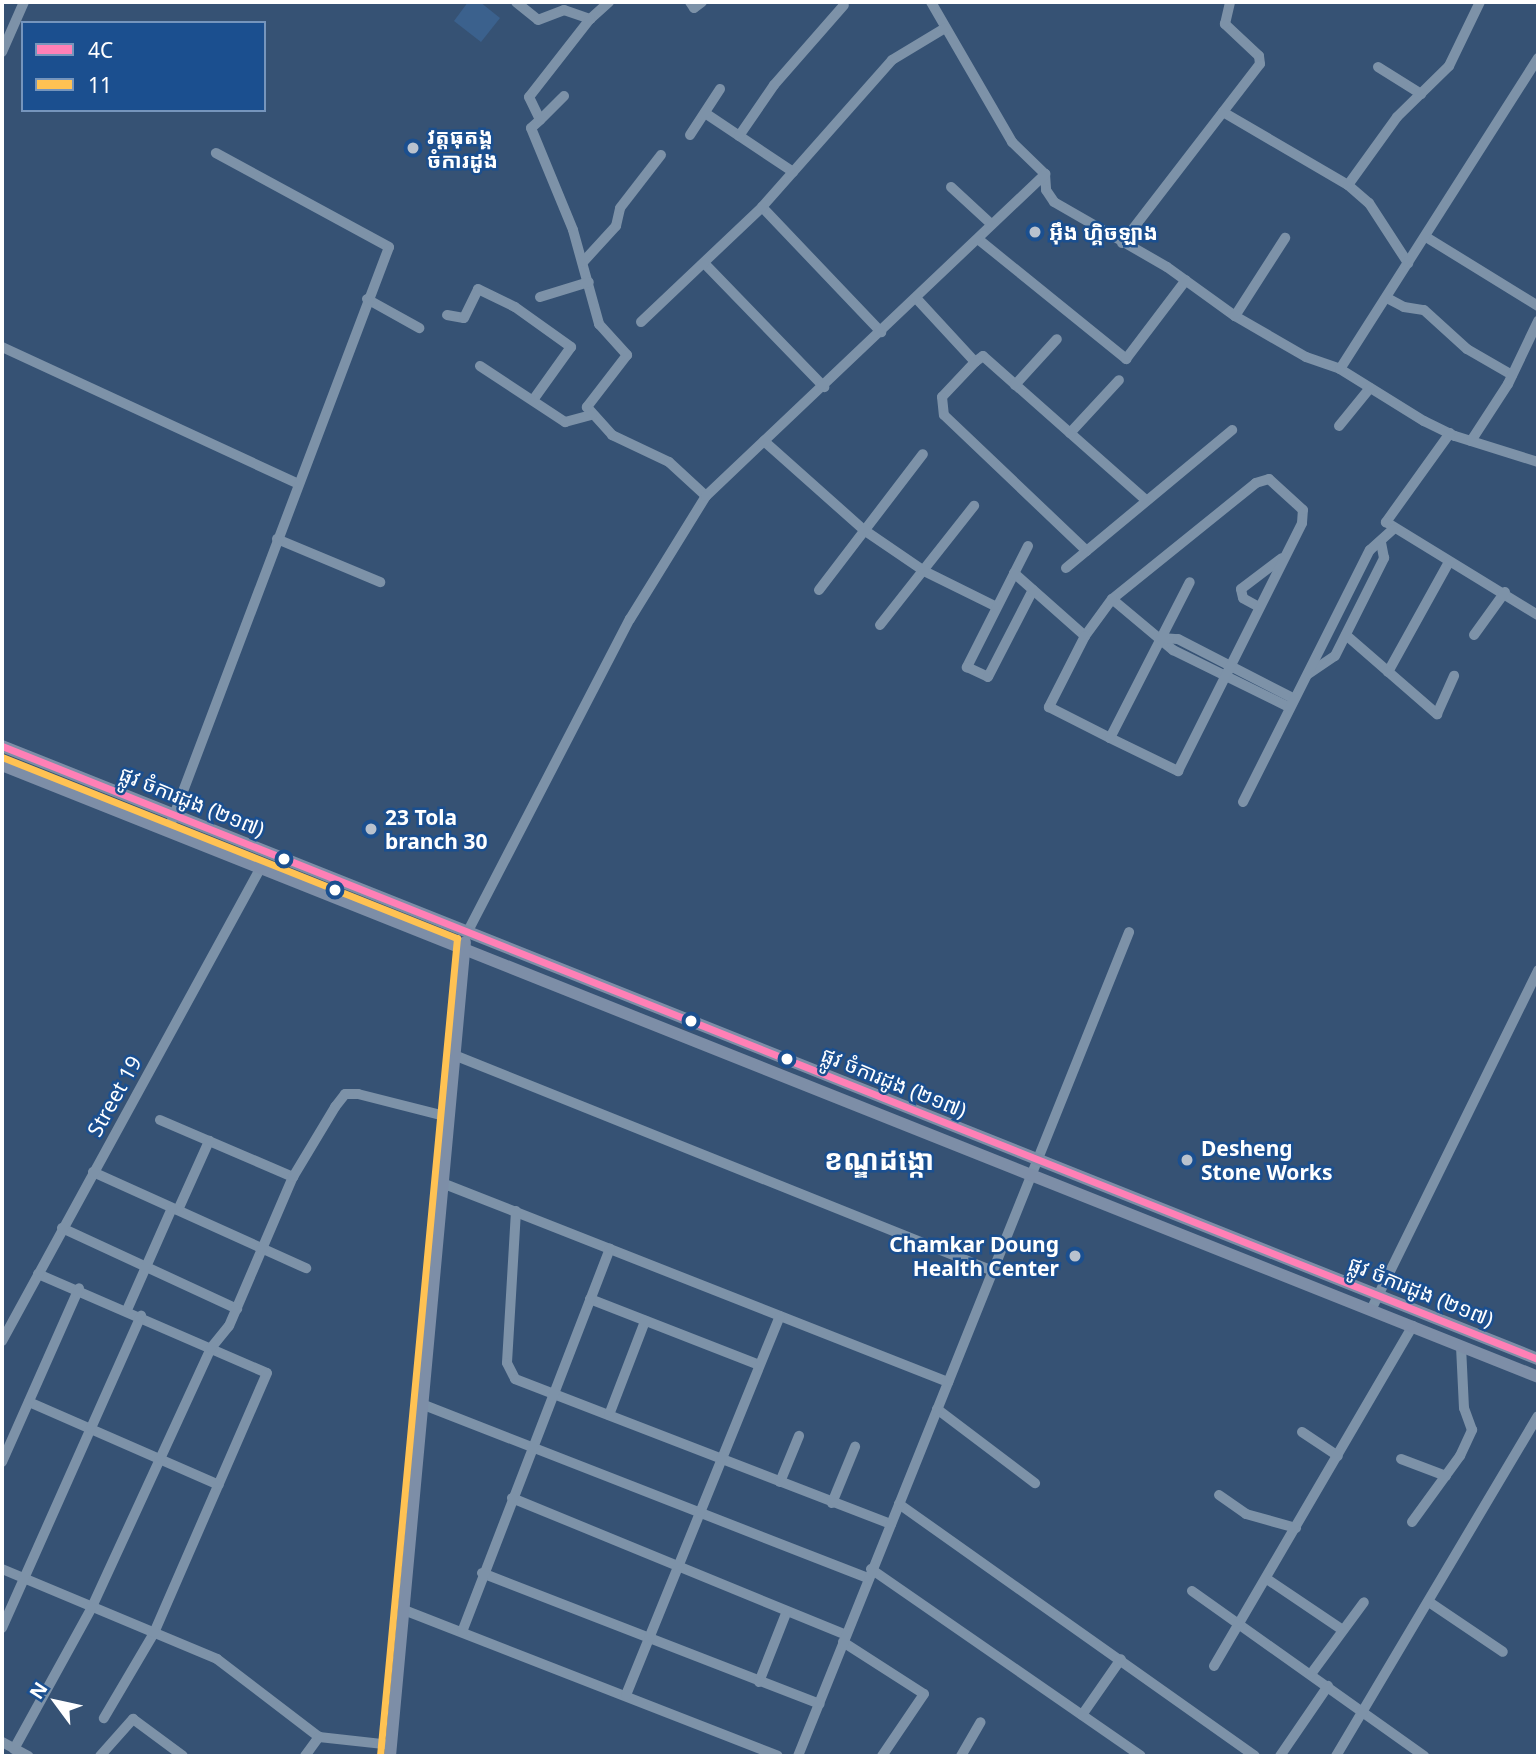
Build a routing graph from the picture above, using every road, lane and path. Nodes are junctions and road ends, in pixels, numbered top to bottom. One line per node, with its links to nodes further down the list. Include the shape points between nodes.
1 (24, 2): 12 (street)
2 (516, 2): 10 (street, via 538,20 564,10)
3 (609, 2): 10 (street)
4 (690, 2): 5 (street, via 694,8)
5 (702, 2)
6 (931, 2): 11 (street)
7 (1230, 2): 18 (street, via 1225,24 1262,60)
8 (1480, 2): 16 (street, via 1449,66)
9 (844, 5): 22 (street, via 774,85)
10 (590, 19): 20 (street, via 529,97)
11 (946, 28): 25 (street, via 892,60); 26 (street, via 1012,142)
12 (2, 52)
13 (1538, 58): 31 (street)
14 (1378, 67): 16 (street)
15 (720, 89): 19 (street)
16 (1421, 94): 27 (street, via 1397,117)
17 (564, 96): 20 (street)
18 (1223, 112): 27 (street); 34 (street)
19 (705, 113): 21 (street); 22 (street)
20 (540, 120): 35 (street, via 531,128)
21 (690, 135)
22 (739, 136): 25 (street)
23 (216, 153): 43 (street, via 389,247)
24 (661, 155): 35 (street, via 620,208 616,226)
25 (793, 172): 29 (street)
26 (1045, 174): 30 (street); 34 (street, via 1046,190 1054,202)
27 (1348, 185): 37 (street, via 1369,202)
28 (951, 187): 30 (street)
29 (762, 207): 36 (street); 50 (street)
30 (990, 223): 33 (street)
31 (1426, 237): 37 (street); 44 (street)
32 (1285, 238): 46 (street)
33 (978, 239): 38 (street, via 1126,359); 41 (street)
34 (1122, 243): 38 (street)
35 (583, 262): 39 (street)
36 (704, 263): 48 (street); 59 (street)
37 (1408, 263): 42 (street)
38 (1186, 280): 46 (street)
39 (589, 282): 40 (street); 62 (street, via 599,324 627,355 587,402)
40 (540, 297)
41 (916, 298): 50 (street); 53 (street)
42 (1387, 298): 55 (street); 56 (street, via 1424,310 1467,349)
43 (367, 299): 49 (street); 71 (street)
44 (1538, 306)
45 (447, 316): 61 (street, via 464,318 478,289 515,307 571,347)
46 (1235, 316): 55 (street, via 1306,357)
47 (1538, 321): 56 (street)
48 (641, 322)
49 (419, 328)
50 (881, 332): 59 (street)
51 (1057, 339): 58 (street)
52 (2, 346): 71 (street)
53 (975, 362): 58 (street, via 983,356); 80 (street, via 942,397 944,415)
54 (480, 366): 61 (street)
55 (1340, 369): 60 (street)
56 (1512, 375): 68 (street)
57 (1119, 380): 65 (street)
58 (1015, 385): 65 (street)
59 (824, 387): 67 (street)
60 (1370, 388): 63 (street); 66 (street)
61 (533, 400): 62 (street, via 565,422)
62 (592, 415): 72 (street, via 612,435 669,462)
63 (1339, 426)
64 (1232, 430): 73 (street)
65 (1070, 433): 73 (street)
66 (1450, 433): 68 (street); 75 (street, via 1418,484 1387,517)
67 (764, 441): 72 (street); 76 (street)
68 (1471, 441): 70 (street)
69 (923, 454): 76 (street)
70 (1538, 462)
71 (297, 483): 77 (street)
72 (706, 496): 112 (street, via 630,619)
73 (1146, 500): 80 (street)
74 (974, 506): 84 (street)
75 (1393, 529): 78 (street); 82 (street)
76 (864, 530): 84 (street); 88 (street)
77 (277, 539): 86 (street); 109 (street)
78 (1381, 543): 96 (street, via 1384,558); 102 (street, via 1370,550)
79 (1028, 545): 85 (street)
80 (1087, 551): 83 (street)
81 (1286, 555): 91 (street, via 1304,511 1264,478); 93 (street); 93 (street, via 1241,589 1243,598)
82 (1449, 562): 90 (street); 101 (street)
83 (1066, 568)
84 (924, 570): 92 (street); 95 (street)
85 (1014, 573): 89 (street); 92 (street)
86 (380, 582)
87 (1190, 582): 99 (street)
88 (819, 590)
89 (1033, 590): 92 (street, via 988,677 967,667); 98 (street)
90 (1505, 592): 94 (street); 97 (street)
91 (1112, 599): 98 (street); 99 (street)
92 (997, 607)
93 (1259, 607): 100 (street)
94 (1538, 614)
95 (880, 625)
96 (1346, 635): 101 (street); 102 (street, via 1335,656)
97 (1474, 635)
98 (1085, 636): 105 (street, via 1049,707)
99 (1162, 638): 100 (street, via 1173,650); 105 (street)
100 (1226, 672): 104 (street); 105 (street, via 1178,771)
101 (1388, 672): 103 (street, via 1437,715)
102 (1307, 675): 104 (street)
103 (1454, 676)
104 (1291, 703): 108 (street)
105 (1110, 738)
106 (2, 746): 109 (main road, ផ្លូវ ចំការដូង (២១៧))
107 (2, 765): 110 (main road, ផ្លូវ ចំការដូង (២១៧))
108 (1243, 802)
109 (173, 814): 110 (street); 112 (main road, ផ្លូវ ចំការដូង (២១៧))
110 (168, 831): 111 (main road, ផ្លូវ ចំការដូង (២១៧))
111 (260, 869): 114 (main road, ផ្លូវ ចំការដូង (២១៧)); 121 (street, Street 19)
112 (468, 931): 114 (main road); 120 (main road, ផ្លូវ ចំការដូង (២១៧))
113 (1129, 932): 120 (street)
114 (464, 949): 116 (main road); 122 (main road, ផ្លូវ ចំការដូង (២១៧))
115 (1538, 970): 135 (street)
116 (454, 1055): 117 (main road); 132 (street)
117 (449, 1117): 123 (street, via 345,1094); 124 (main road)
118 (160, 1120): 119 (street)
119 (209, 1141): 123 (street); 125 (street)
120 (1038, 1159): 122 (street); 135 (main road, ផ្លូវ ចំការដូង (២១៧))
121 (93, 1172): 125 (street); 127 (street, Street 19)
122 (1031, 1174): 132 (street); 139 (main road, ផ្លូវ ចំការដូង (២១៧))
123 (293, 1177): 128 (street)
124 (442, 1183): 126 (street); 153 (main road)
125 (175, 1209): 128 (street); 130 (street)
126 (516, 1211): 129 (street); 151 (street, via 508,1372)
127 (62, 1228): 130 (street); 133 (street, Street 19)
128 (264, 1248): 131 (street); 137 (street)
129 (610, 1249): 136 (street); 140 (street)
130 (146, 1267): 137 (street); 138 (street)
131 (306, 1268)
132 (993, 1270): 150 (street)
133 (38, 1274): 134 (street); 144 (street, Street 19)
134 (79, 1289): 138 (street); 152 (street)
135 (1379, 1295): 139 (street); 147 (main road, ផ្លូវ ចំការដូង (២១៧))
136 (590, 1299): 142 (street); 151 (street)
137 (237, 1309): 146 (street)
138 (127, 1310): 141 (street)
139 (1371, 1310): 143 (main road, ផ្លូវ ចំការដូង (២១៧))
140 (780, 1315): 148 (street); 150 (street)
141 (141, 1316): 146 (street); 157 (street)
142 (645, 1321): 148 (street); 155 (street)
143 (1413, 1326): 145 (main road, ផ្លូវ ចំការដូង (២១៧)); 162 (street)
144 (2, 1341)
145 (1461, 1346): 149 (main road, ផ្លូវ ចំការដូង (២១៧)); 167 (street, via 1464,1408 1472,1430)
146 (211, 1348): 163 (street); 170 (street, via 267,1373)
147 (1538, 1359)
148 (759, 1365): 165 (street)
149 (1538, 1377)
150 (948, 1382): 154 (street)
151 (554, 1393): 155 (street); 160 (street)
152 (29, 1402): 157 (street); 166 (street)
153 (424, 1405): 160 (street); 189 (main road)
154 (937, 1409): 169 (street); 174 (street)
155 (610, 1415): 165 (street)
156 (1538, 1416): 187 (street)
157 (91, 1429): 163 (street); 184 (street)
158 (1302, 1432): 162 (street)
159 (799, 1436): 168 (street)
160 (531, 1447): 172 (street); 175 (street)
161 (855, 1447): 173 (street)
162 (1338, 1456): 178 (street)
163 (159, 1459): 170 (street); 188 (street)
164 (1401, 1459): 167 (street)
165 (723, 1460): 168 (street); 175 (street)
166 (2, 1462)
167 (1446, 1476): 176 (street)
168 (780, 1482): 173 (street)
169 (1035, 1483)
170 (219, 1485): 195 (street)
171 (1219, 1496): 178 (street, via 1246,1514)
172 (512, 1498): 179 (street); 181 (street)
173 (832, 1503): 177 (street)
174 (899, 1504): 177 (street); 199 (street)
175 (702, 1514): 179 (street); 182 (street)
176 (1412, 1522)
177 (891, 1524): 182 (street)
178 (1296, 1528): 183 (street)
179 (679, 1567): 190 (street); 197 (street)
180 (2, 1569): 184 (street)
181 (482, 1573): 194 (street); 197 (street)
182 (869, 1574): 196 (street); 207 (street)
183 (1266, 1579): 191 (street); 193 (street)
184 (24, 1580): 188 (street); 192 (street)
185 (1192, 1591): 191 (street)
186 (1364, 1602): 193 (street)
187 (1429, 1602): 198 (street); 206 (street)
188 (91, 1609): 195 (street); 212 (street)
189 (404, 1609): 194 (street); 213 (main road)
190 (787, 1611): 196 (street); 202 (street)
191 (1240, 1624): 200 (street); 201 (street)
192 (2, 1628)
193 (1341, 1629): 201 (street)
194 (462, 1632): 204 (street)
195 (154, 1633): 208 (street); 210 (street, via 217,1659)
196 (845, 1638): 205 (street); 220 (street, via 924,1694)
197 (648, 1639): 202 (street); 204 (street)
198 (1503, 1652)
199 (1121, 1659): 207 (street); 223 (street)
200 (1214, 1666)
201 (1311, 1675): 203 (street)
202 (759, 1682): 205 (street)
203 (1328, 1686): 206 (street); 224 (street)
204 (625, 1695): 219 (street)
205 (820, 1704): 214 (street)
206 (1364, 1711): 225 (street); 226 (street)
207 (1082, 1715): 222 (street)
208 (104, 1718)
209 (981, 1722): 221 (street)
210 (319, 1737): 213 (street); 218 (street)
211 (2, 1742): 212 (street)
212 (14, 1749): 215 (street)
213 (390, 1751)
214 (804, 1755)
215 (28, 1756)
216 (100, 1756): 217 (street, via 133,1719)
217 (183, 1756)
218 (305, 1756)
219 (778, 1756)
220 (882, 1756)
221 (961, 1756)
222 (1141, 1756)
223 (1255, 1756)
224 (1280, 1756)
225 (1336, 1756)
226 (1424, 1756)

